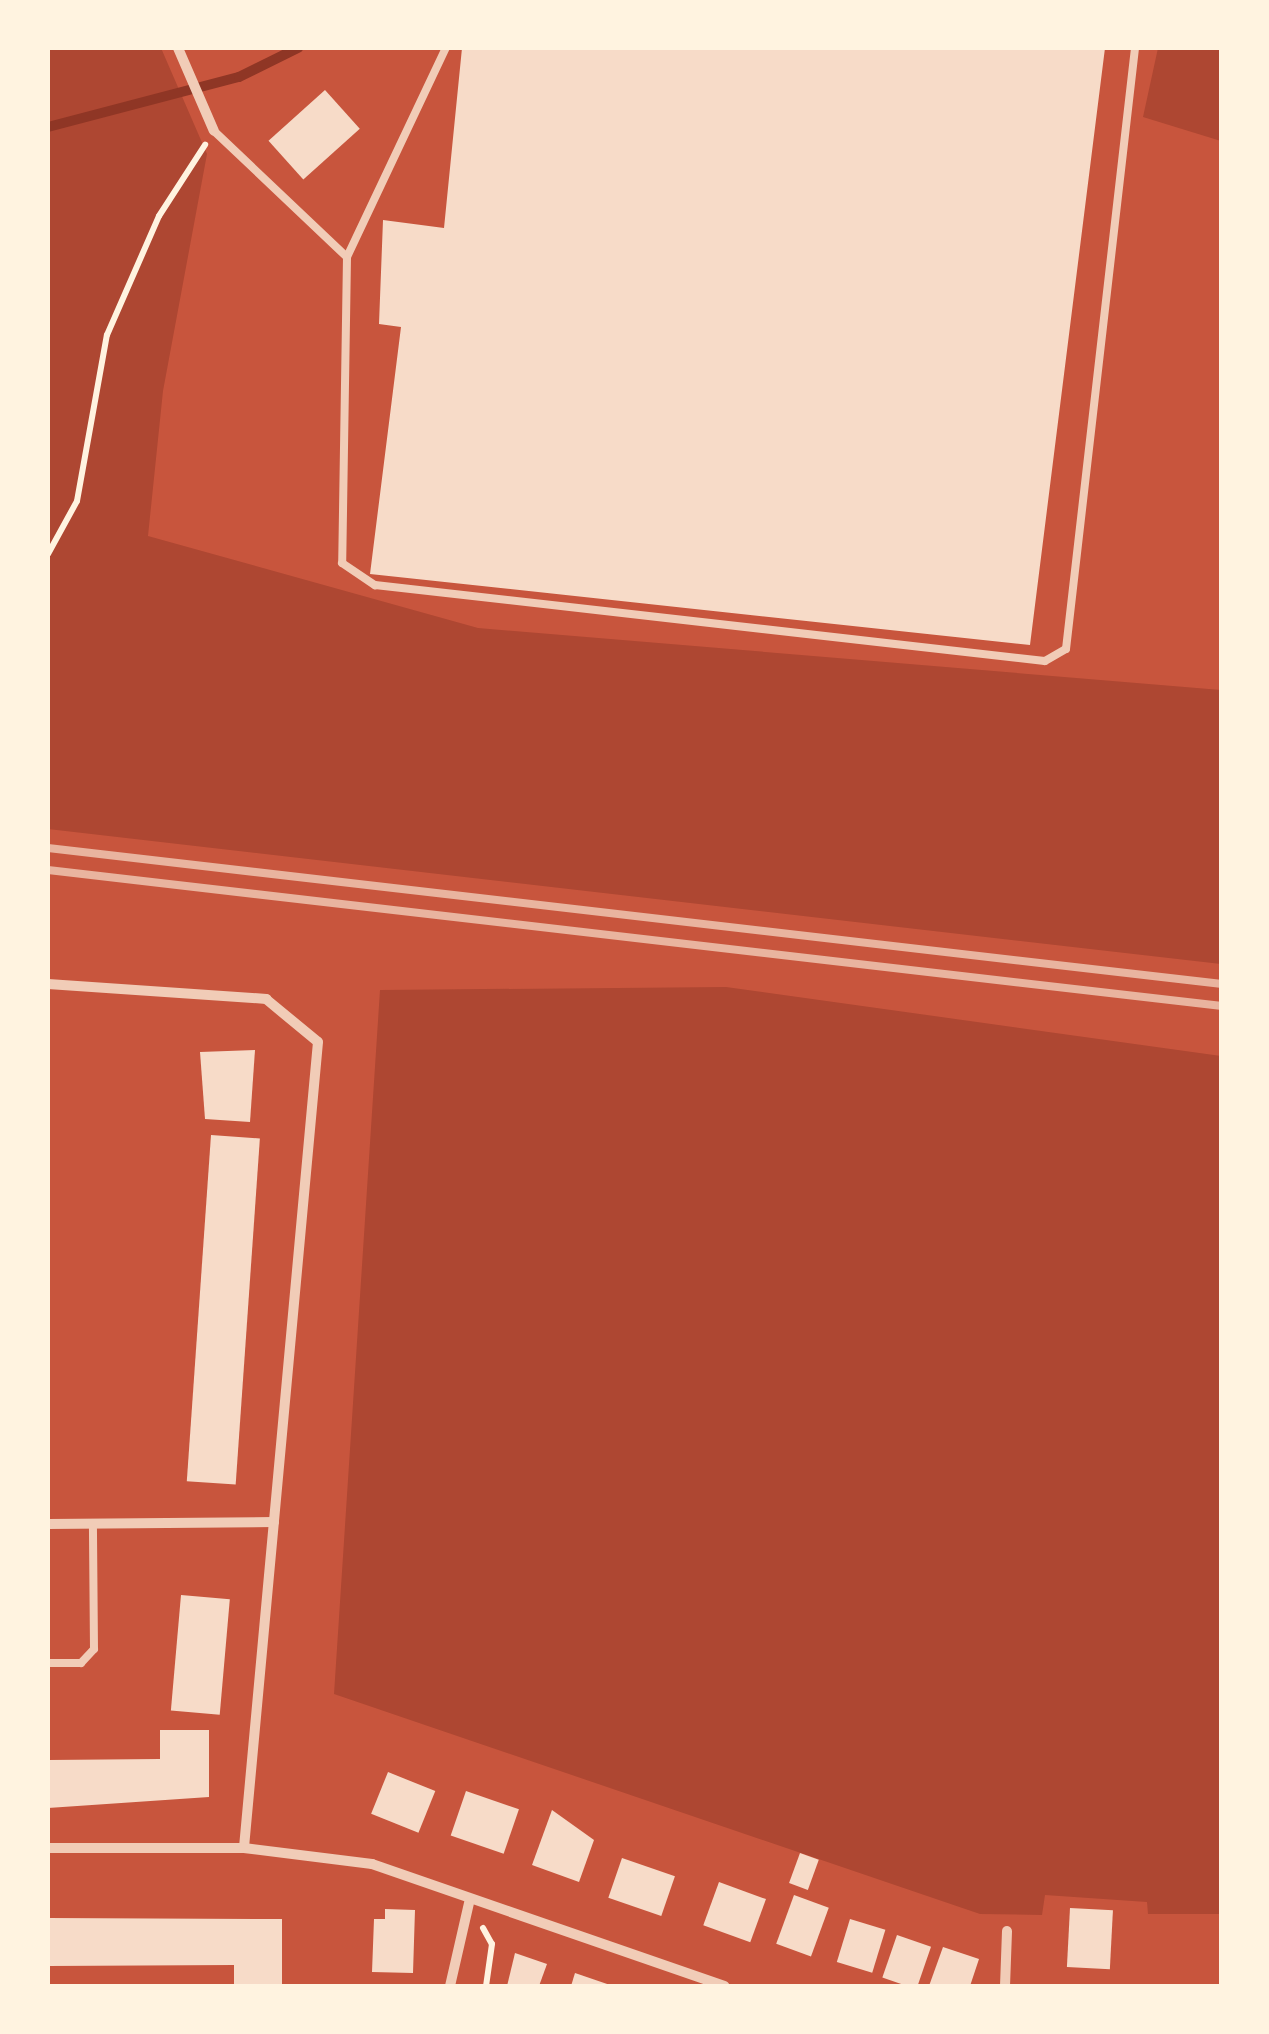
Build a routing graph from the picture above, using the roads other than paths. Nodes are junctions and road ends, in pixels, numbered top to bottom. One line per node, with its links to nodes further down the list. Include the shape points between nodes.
1 (178, 48): 4 (street)
2 (446, 48): 5 (lane)
3 (1135, 48): 5 (lane, via 1066,650 1046,661 375,585 342,564)
4 (214, 131): 5 (lane)
5 (347, 258)
6 (48, 984): 7 (street, via 266,999 318,1042)
7 (274, 1522): 9 (street); 12 (street)
8 (48, 1524): 9 (street)
9 (93, 1524): 10 (lane, via 94,1648 81,1663)
10 (48, 1663)
11 (48, 1848): 12 (street)
12 (244, 1848): 13 (street, via 325,1852)
13 (470, 1899): 15 (street); 16 (street)
14 (1007, 1931): 17 (street)
15 (450, 1986)
16 (725, 1986)
17 (1005, 1986)

